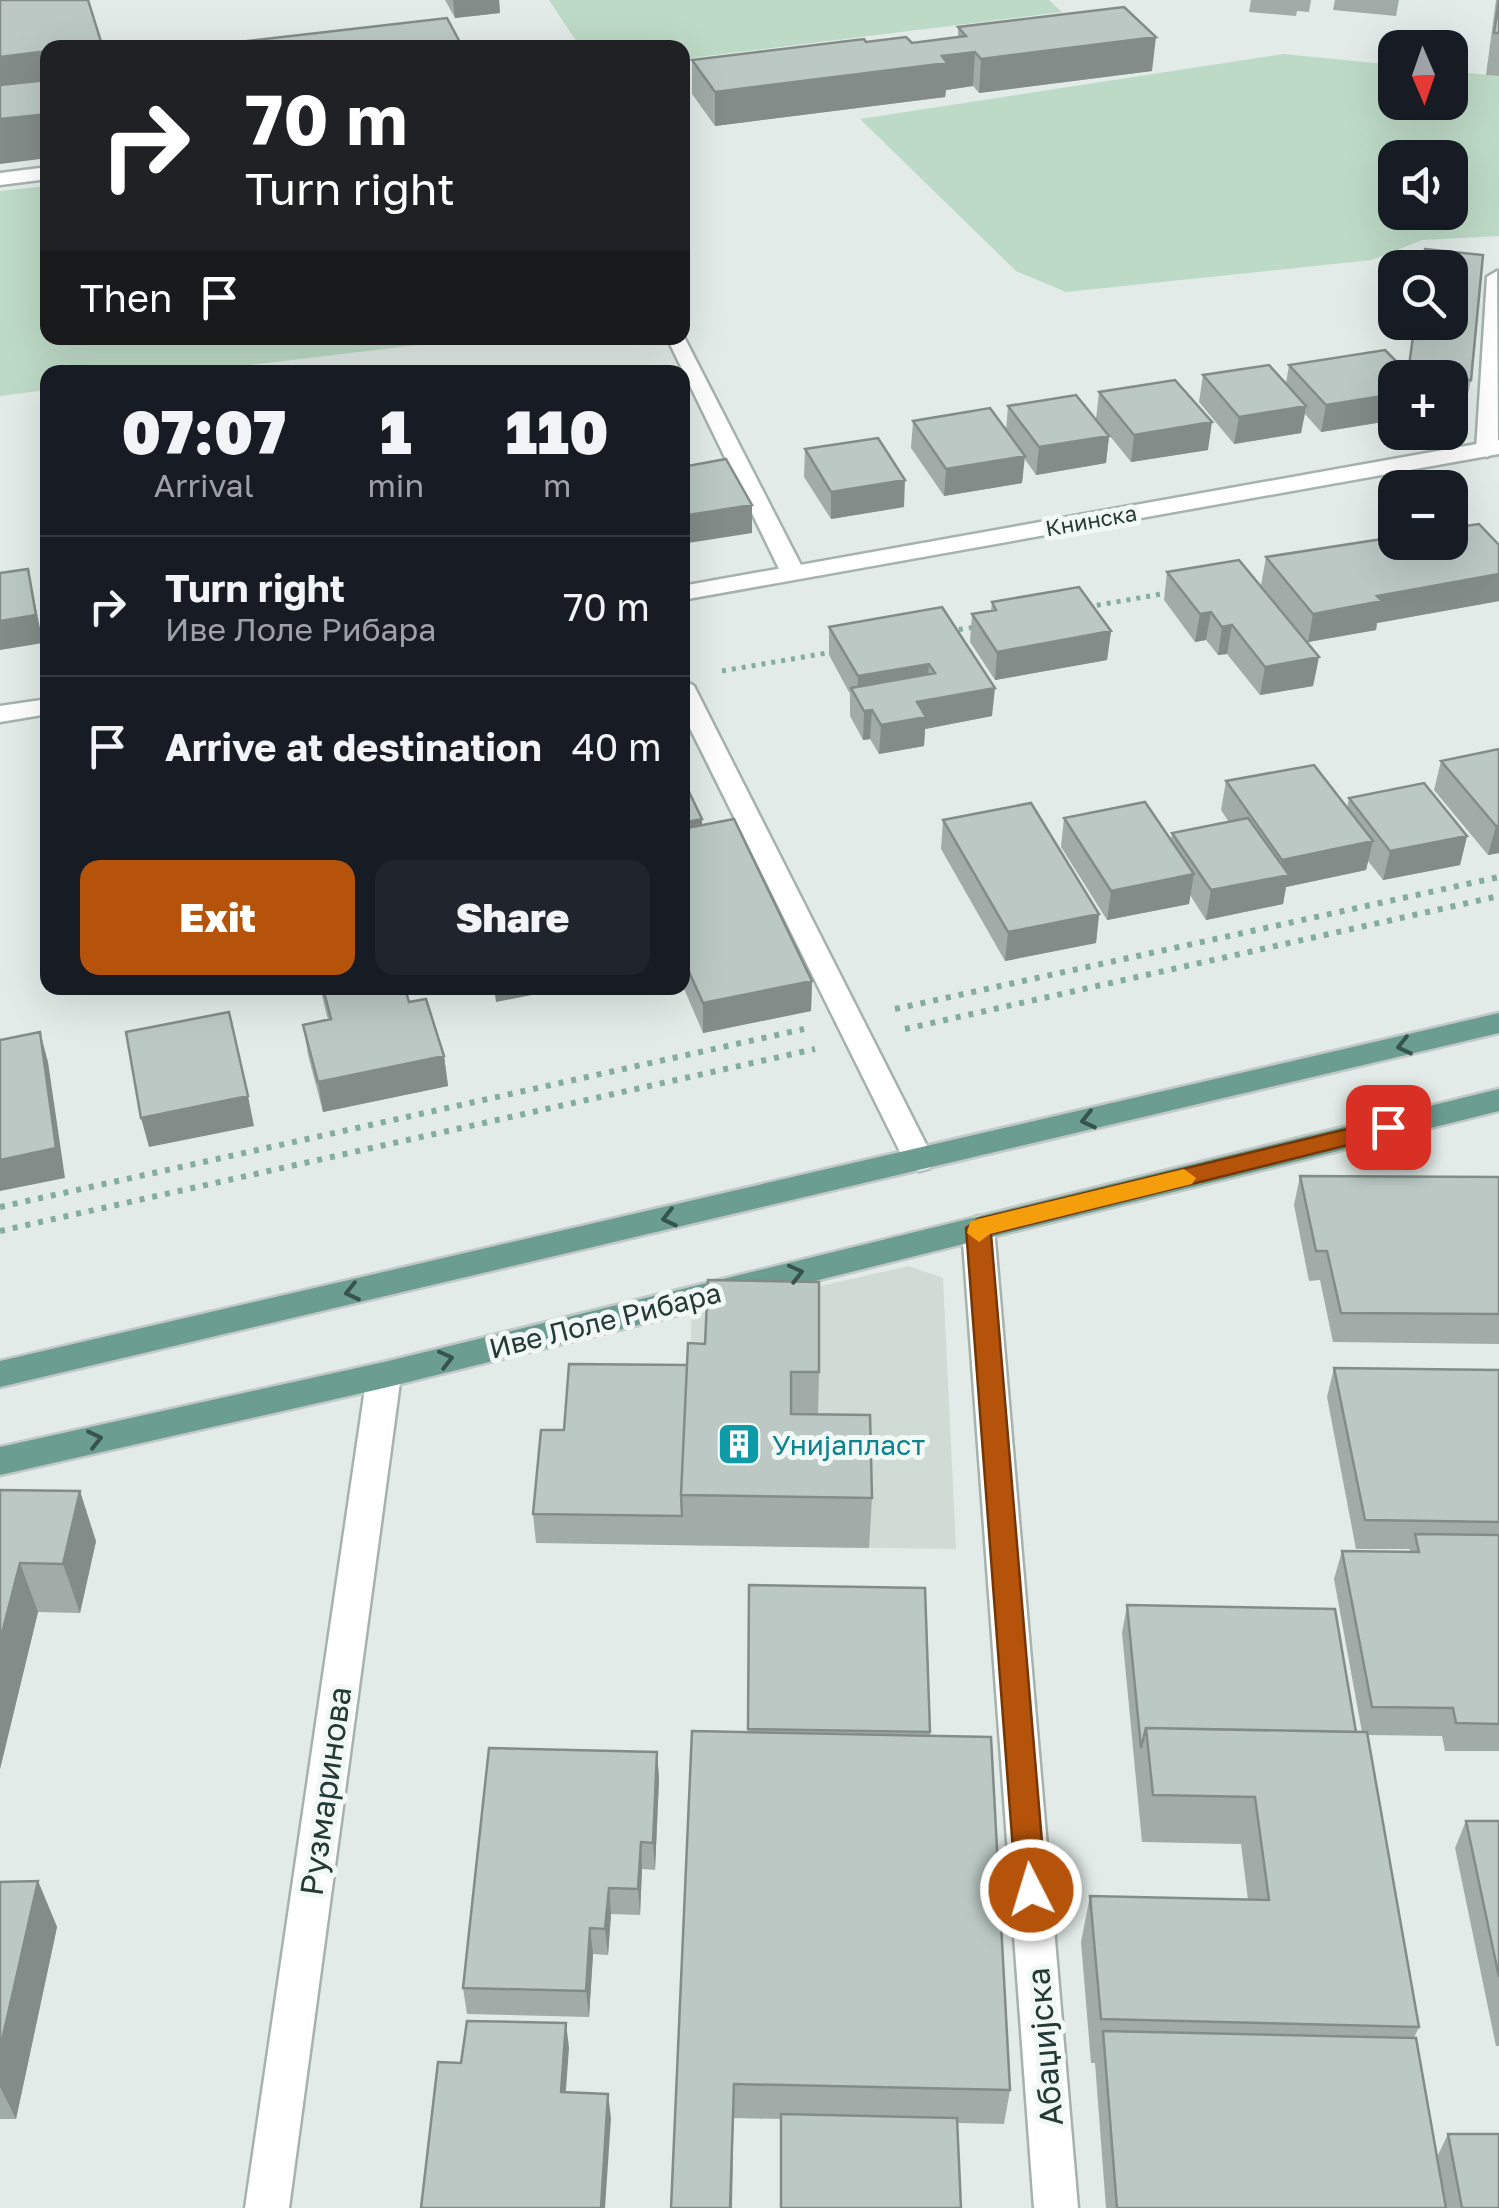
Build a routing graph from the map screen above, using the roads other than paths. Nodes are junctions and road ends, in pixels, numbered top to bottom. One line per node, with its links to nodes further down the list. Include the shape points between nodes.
1 (40, 174): 2 (street)
2 (0, 179)
3 (1496, 277): 5 (street)
4 (680, 345): 6 (street)
5 (1493, 448): 6 (street, Книнска)
6 (792, 573): 7 (street, Книнска)
7 (690, 591)
8 (690, 702): 13 (street)
9 (40, 707): 10 (street)
10 (0, 714)
11 (1499, 1023): 13 (main road, one-way to 13)
12 (1499, 1100): 14 (main road, Иве Лоле Рибара)
13 (918, 1160): 15 (main road, one-way to 15)
14 (978, 1228): 16 (main road, Иве Лоле Рибара, one-way to 14); 19 (street, Абаџијска)
15 (0, 1374)
16 (384, 1375): 17 (main road, Иве Лоле Рибара, one-way to 16); 18 (street, Рузмаринова)
17 (0, 1460)
18 (267, 2208)
19 (1056, 2208)

